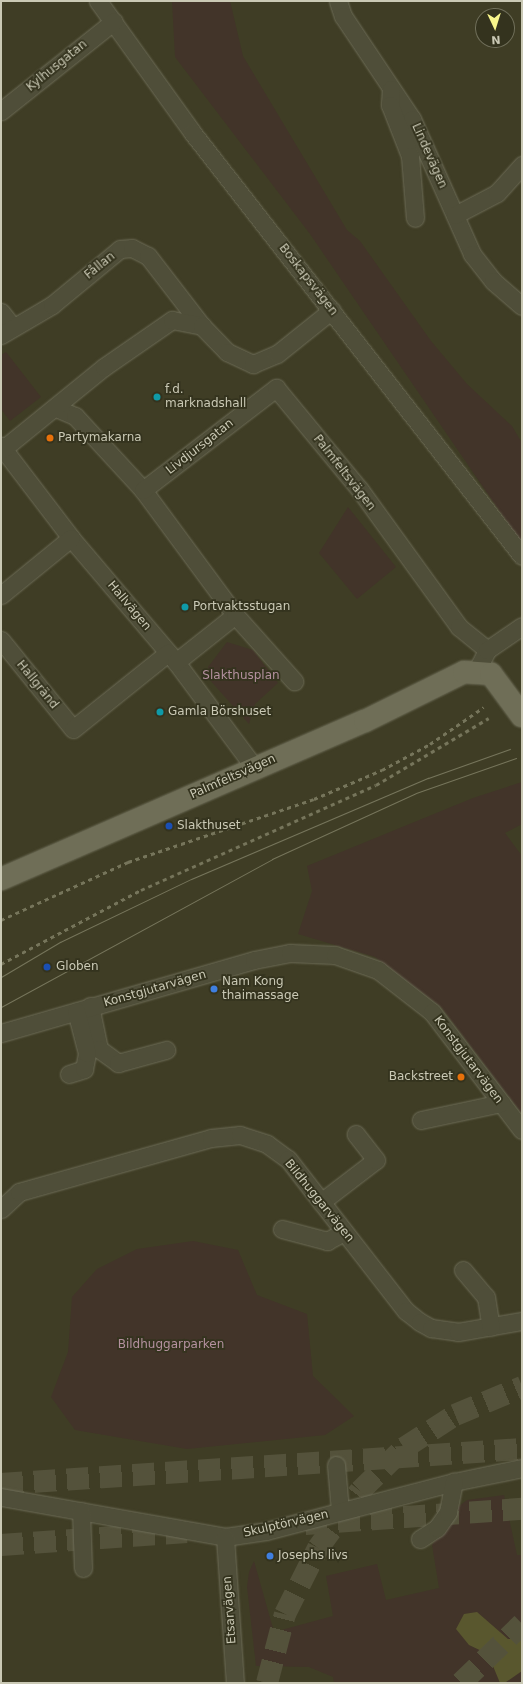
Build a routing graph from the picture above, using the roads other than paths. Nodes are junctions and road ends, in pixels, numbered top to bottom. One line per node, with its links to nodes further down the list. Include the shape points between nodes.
1 (98, 1): 3 (street, Boskapsvägen)
2 (338, 1): 4 (street, Lindevägen, via 343,16)
3 (114, 21): 5 (street, Kylhusgatan); 10 (street, Boskapsvägen, via 192,132)
4 (391, 87): 7 (street, Lindevägen, via 412,119); 8 (street, via 390,105 410,156)
5 (1, 111)
6 (522, 165): 7 (street, via 497,193)
7 (455, 216): 9 (street, Lindevägen, via 472,254 493,281)
8 (415, 218)
9 (522, 306)
10 (332, 310): 12 (street, Fållan, via 277,354 253,364 227,352); 19 (street, Boskapsvägen)
11 (1, 312): 13 (street)
12 (202, 326): 13 (street, Fållan, via 148,256 132,248 120,250 52,305); 15 (street, via 172,320 104,367)
13 (7, 330)
14 (276, 388): 17 (street, Livdjursgatan); 24 (street, Palmfeltsvägen, via 360,490 459,627)
15 (56, 408): 16 (street); 17 (street, via 75,416)
16 (2, 448): 18 (street, Hallvägen)
17 (143, 490): 21 (street)
18 (71, 538): 20 (street); 25 (street, Hallvägen)
19 (522, 556)
20 (1, 595)
21 (235, 615): 25 (street); 27 (street)
22 (522, 626): 24 (street)
23 (1, 640): 25 (street, Hallgränd, via 73,729)
24 (486, 650): 26 (street)
25 (172, 657): 29 (street, Hallvägen)
26 (471, 671): 28 (main road, via 491,674 501,683); 29 (main road, Palmfeltsvägen, via 366,721)
27 (294, 681)
28 (522, 716)
29 (254, 767): 30 (main road, Palmfeltsvägen)
30 (1, 879)
31 (83, 1009): 32 (street, Konstgjutarvägen); 33 (street, via 99,1049 118,1063); 34 (street, via 86,1053 84,1069); 35 (street, Konstgjutarvägen, via 254,960 290,953 335,955 378,970 432,1012)
32 (1, 1033)
33 (166, 1050)
34 (69, 1074)
35 (501, 1103): 36 (street); 37 (street, Konstgjutarvägen)
36 (421, 1120)
37 (522, 1130)
38 (356, 1134): 39 (street, via 376,1160)
39 (321, 1202): 40 (street, Bildhuggarvägen, via 288,1160 267,1144 240,1135 211,1138 19,1192); 42 (street, Bildhuggarvägen)
40 (1, 1209)
41 (282, 1229): 42 (street, via 327,1241)
42 (344, 1232): 45 (street, Bildhuggarvägen, via 406,1311 420,1322 444,1332)
43 (463, 1270): 45 (street, via 486,1297)
44 (522, 1321): 45 (street, Bildhuggarvägen)
45 (491, 1327)
46 (336, 1465): 51 (street)
47 (522, 1468): 48 (street, Skulptörvägen)
48 (454, 1482): 51 (street, Skulptörvägen); 53 (street, via 448,1512 437,1528)
49 (1, 1497): 50 (street, Skulptörvägen)
50 (81, 1511): 52 (street, Skulptörvägen); 54 (street)
51 (340, 1511): 52 (street, Skulptörvägen, via 266,1531)
52 (225, 1537): 55 (street, Etsarvägen)
53 (420, 1539)
54 (83, 1568)
55 (235, 1681)

